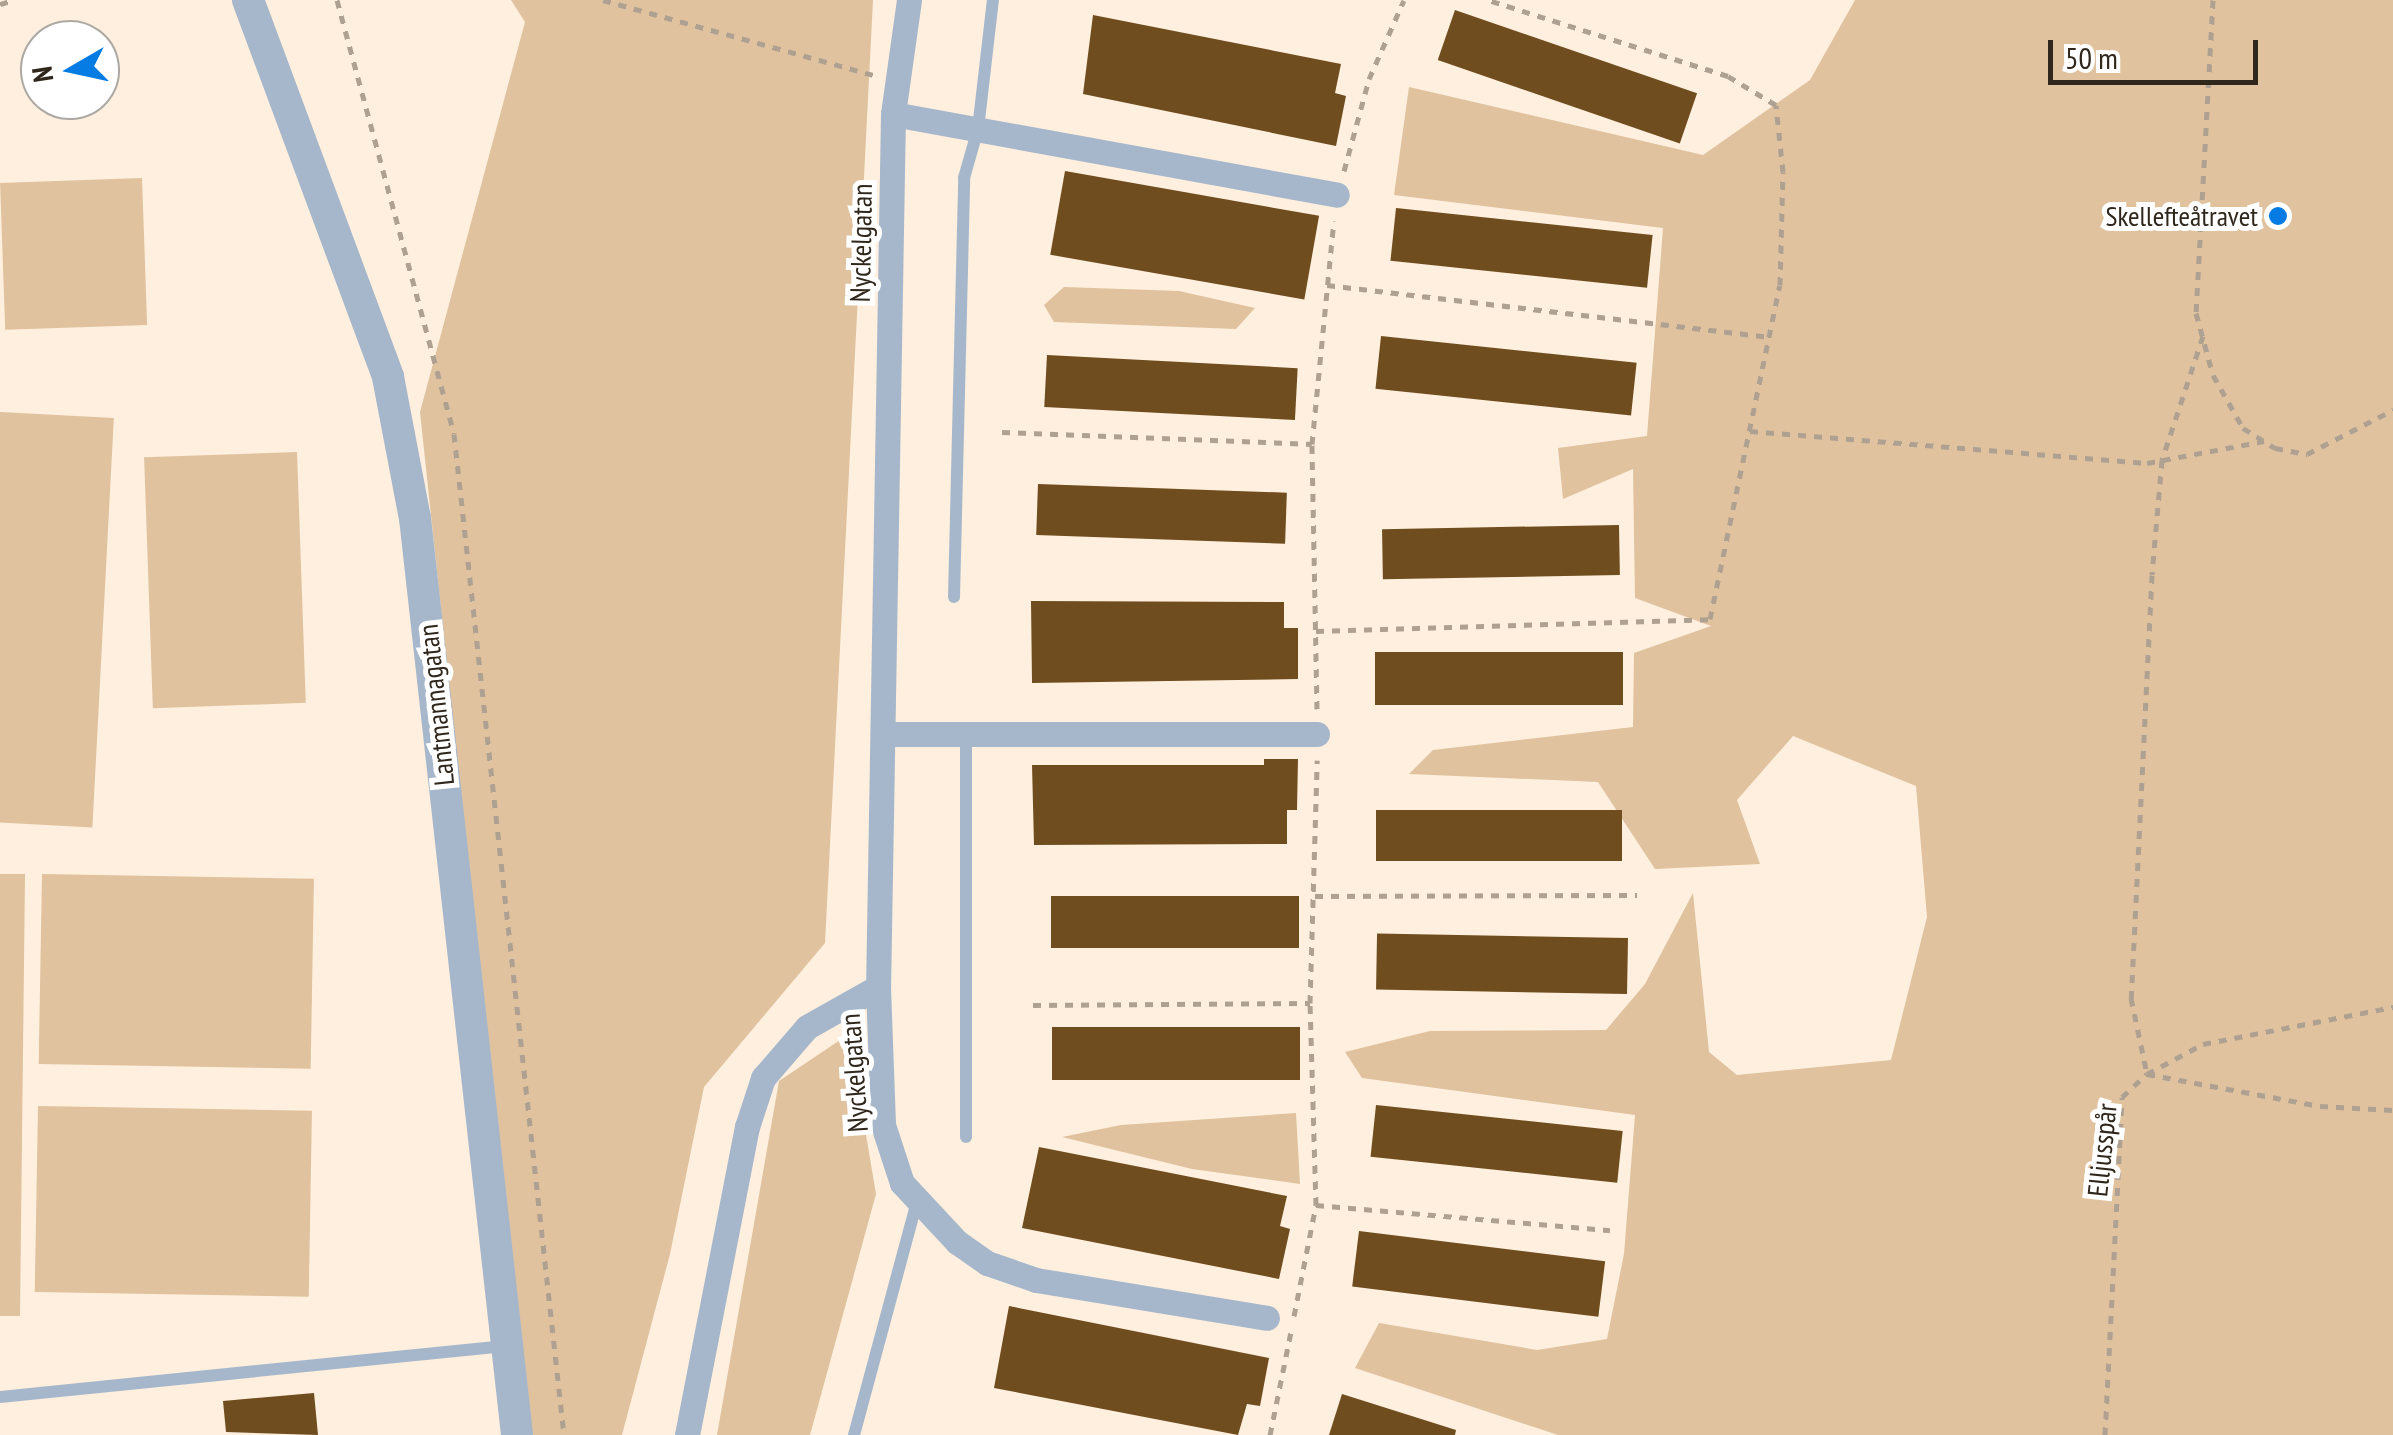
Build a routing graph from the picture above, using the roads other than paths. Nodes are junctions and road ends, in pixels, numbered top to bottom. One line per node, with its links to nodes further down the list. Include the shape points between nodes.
1 (248, 0): 15 (street, Lantmannagatan, via 392,394 415,518)
2 (908, 0): 4 (street, Nyckelgatan)
3 (993, 0): 5 (lane)
4 (893, 114): 5 (street); 8 (street, Nyckelgatan)
5 (978, 129): 6 (street); 7 (lane, via 964,178)
6 (1337, 195)
7 (954, 597)
8 (883, 734): 9 (street); 11 (street, Nyckelgatan)
9 (966, 734): 10 (street); 12 (lane)
10 (1318, 734)
11 (878, 987): 13 (street, Nyckelgatan, via 883,1126 902,1182); 18 (street, via 806,1027 763,1078 747,1127)
12 (966, 1137)
13 (918, 1198): 14 (street, Nyckelgatan, via 987,1263 1036,1280); 19 (lane)
14 (1267, 1318)
15 (508, 1346): 16 (lane); 17 (street, Lantmannagatan)
16 (0, 1397)
17 (517, 1435)
18 (686, 1435)
19 (854, 1435)

